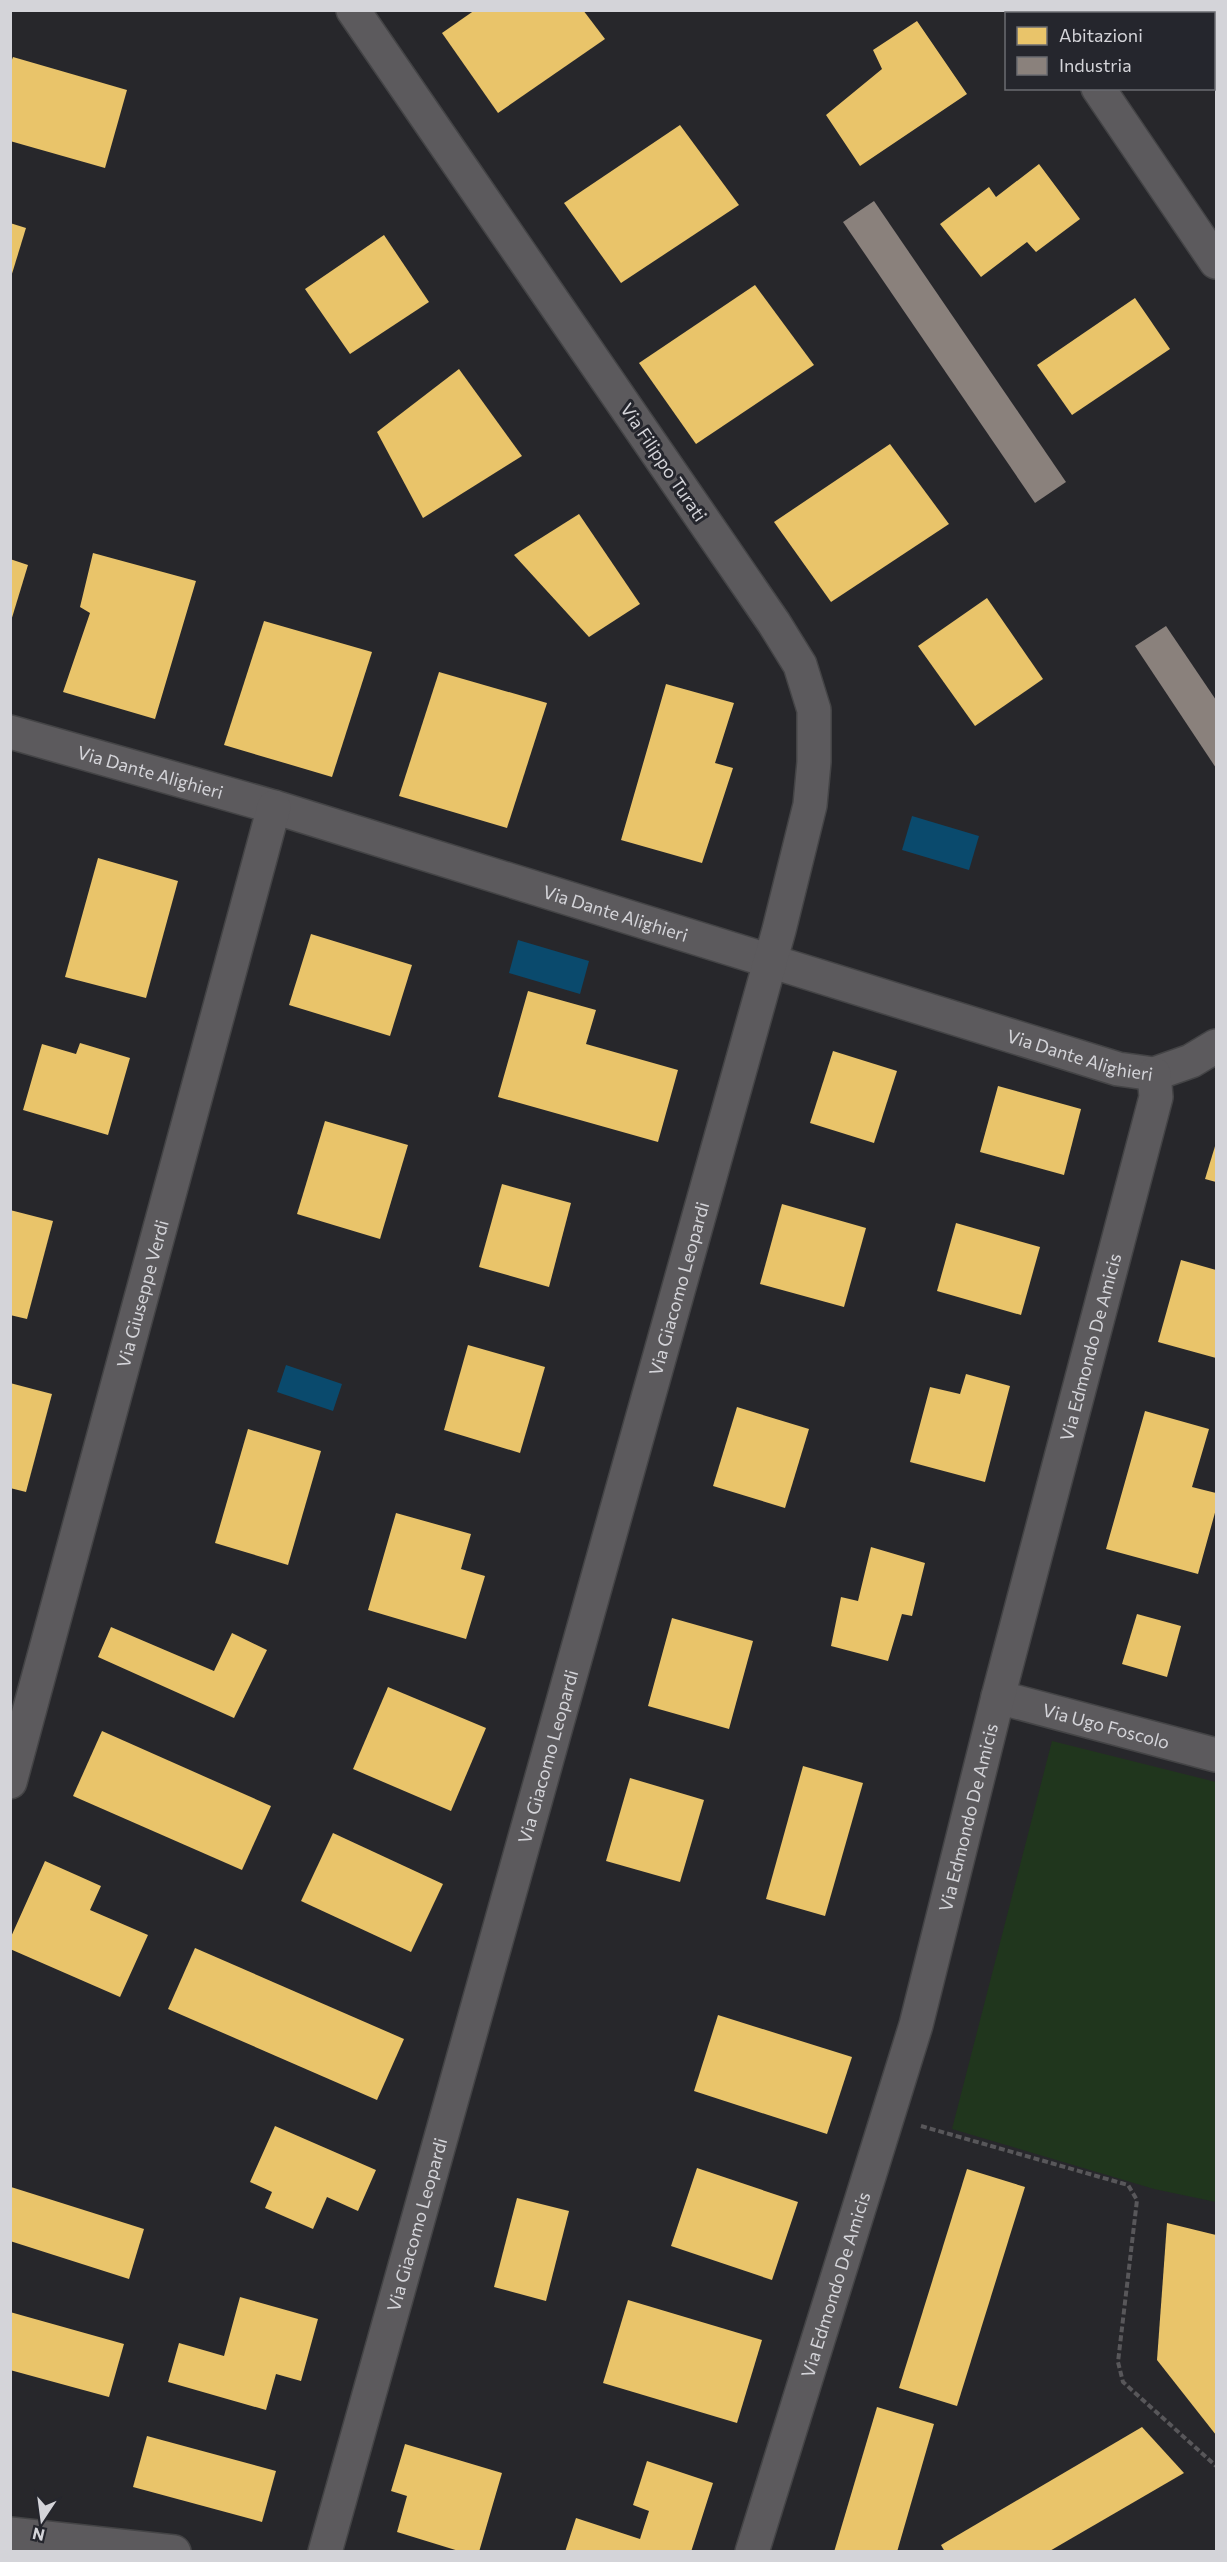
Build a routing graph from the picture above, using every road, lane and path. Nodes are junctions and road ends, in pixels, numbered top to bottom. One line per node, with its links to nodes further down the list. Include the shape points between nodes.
1 (353, 10): 6 (street, Via Filippo Turati, via 800,665 814,710 810,805)
2 (1099, 90): 3 (street)
3 (1216, 262)
4 (10, 732): 5 (street, Via Dante Alighieri)
5 (274, 807): 6 (street, Via Dante Alighieri); 11 (street, Via Giuseppe Verdi)
6 (769, 961): 8 (street, Via Dante Alighieri, via 1118,1069); 16 (street, Via Giacomo Leopardi)
7 (1216, 1046): 8 (street, Via Dante Alighieri, via 1191,1061)
8 (1154, 1074): 9 (street, Via Edmondo De Amicis, via 1156,1097)
9 (998, 1697): 10 (street, Via Ugo Foscolo); 12 (street, Via Edmondo De Amicis, via 916,2025)
10 (1216, 1755)
11 (10, 1782)
12 (888, 2117): 13 (path, via 1128,2185 1137,2200 1118,2362 1123,2382); 17 (street, Via Edmondo De Amicis)
13 (1216, 2466)
14 (10, 2534): 15 (street)
15 (174, 2552)
16 (325, 2552)
17 (752, 2552)

